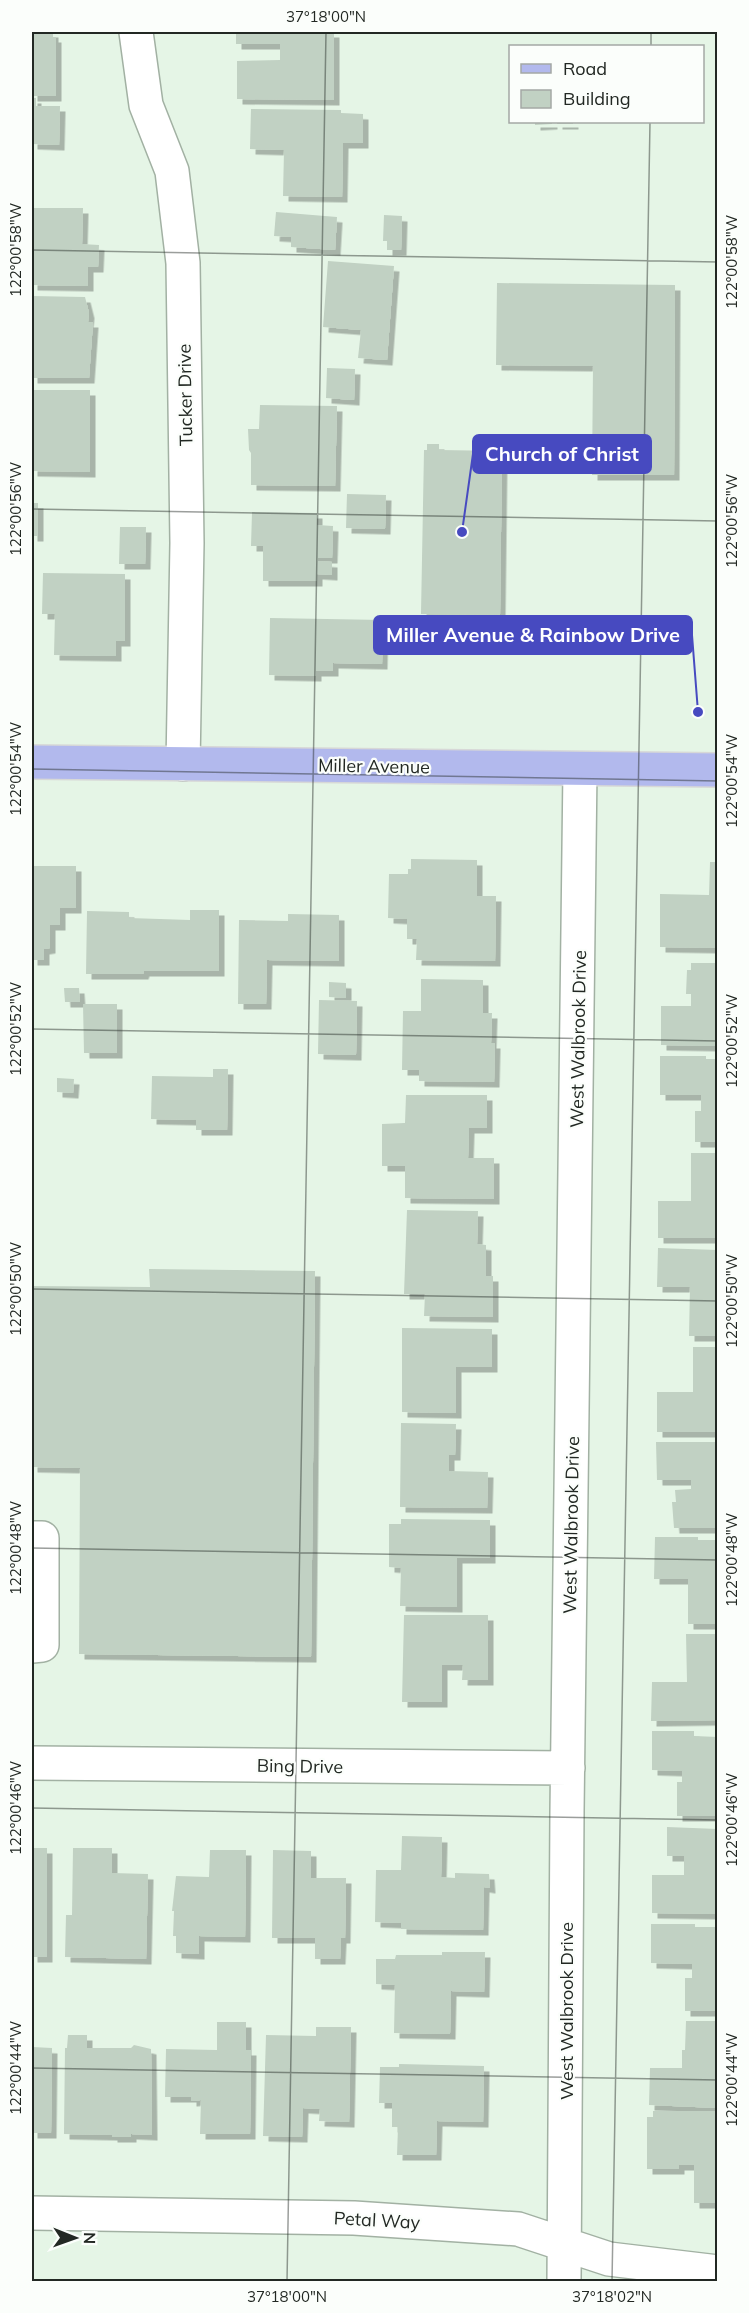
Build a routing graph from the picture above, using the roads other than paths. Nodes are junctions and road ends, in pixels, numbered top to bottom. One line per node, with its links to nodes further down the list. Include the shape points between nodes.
1 (136, 32): 3 (street, Tucker Drive, via 146,105 172,171 183,263 187,543)
2 (32, 762): 3 (main road, Miller Avenue)
3 (183, 764): 4 (main road, Miller Avenue)
4 (580, 769): 5 (main road, Miller Avenue); 9 (street, West Walbrook Drive)
5 (717, 770)
6 (32, 1538): 7 (street, via 42,1538 42,1646)
7 (32, 1646)
8 (32, 1763): 9 (street, Bing Drive)
9 (568, 1768): 11 (street, West Walbrook Drive)
10 (32, 2213): 11 (street, Petal Way, via 354,2218 518,2229)
11 (564, 2245): 12 (street, Petal Way, via 609,2259); 13 (street, West Walbrook Drive)
12 (717, 2272)
13 (564, 2282)

